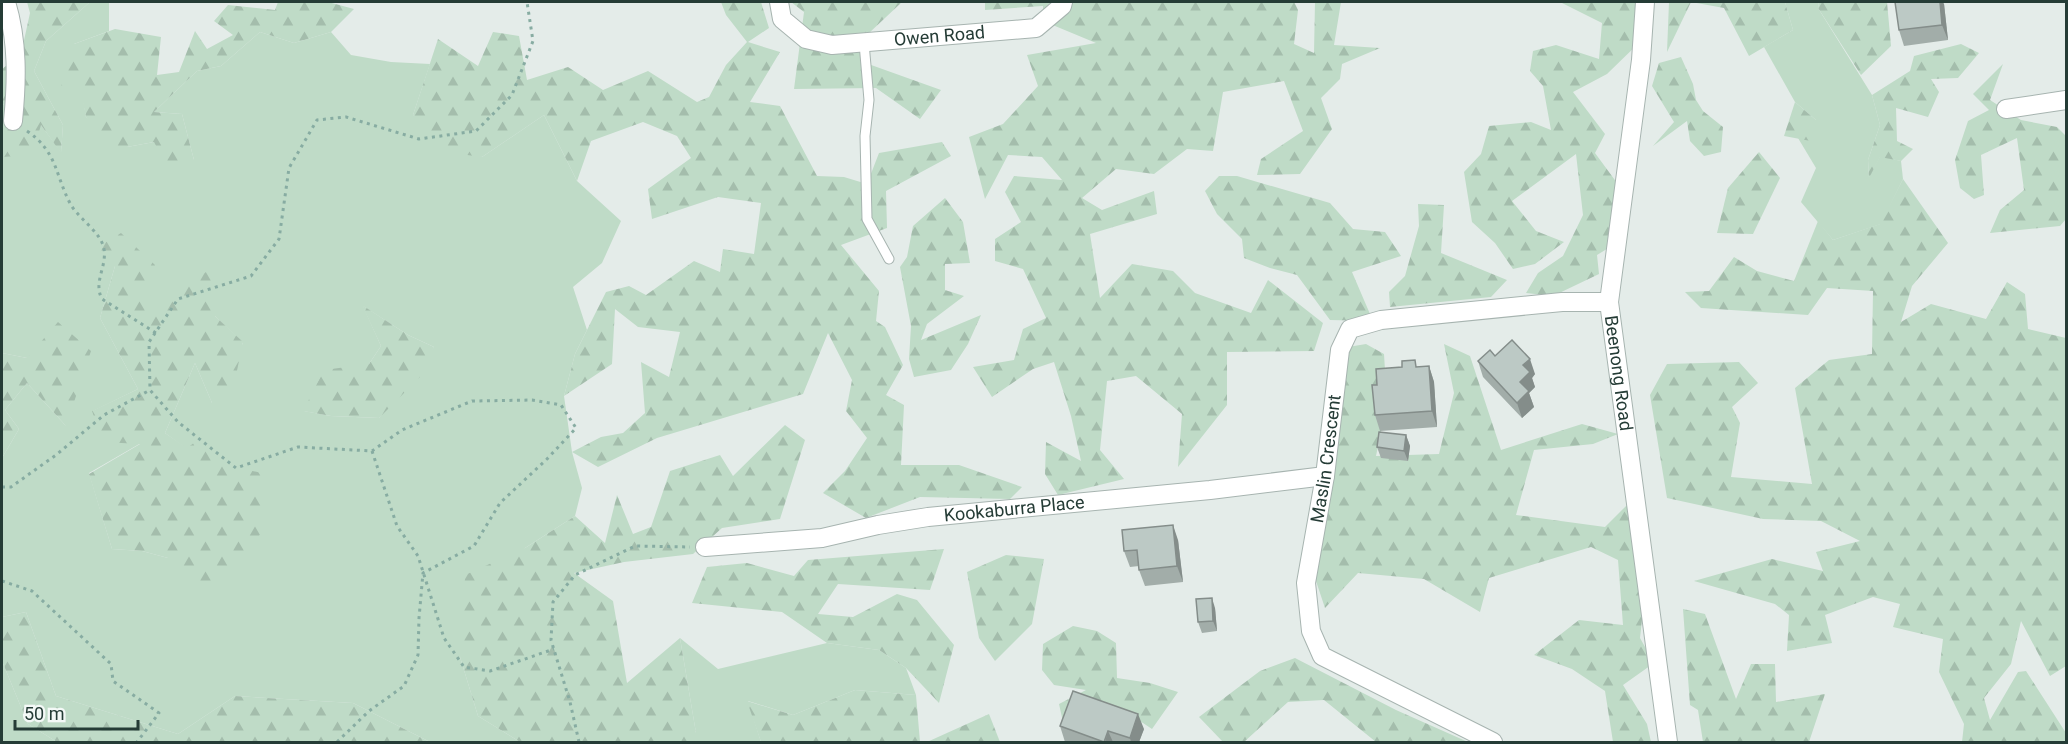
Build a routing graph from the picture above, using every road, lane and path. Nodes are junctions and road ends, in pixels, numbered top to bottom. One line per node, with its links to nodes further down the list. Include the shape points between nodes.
1 (6, 2): 9 (street, via 16,61)
2 (527, 2): 12 (path, via 534,41 512,95 476,131 419,139 346,117 316,120 290,168 279,239 258,267 251,276 178,299)
3 (779, 2): 6 (street, Owen Road, via 782,19 806,39 832,45)
4 (1063, 2): 6 (street, Owen Road, via 1036,28)
5 (1645, 2): 11 (street, Beenong Road)
6 (864, 42): 10 (lane, via 869,100 865,136 867,219)
7 (2067, 100): 8 (street)
8 (2006, 109)
9 (13, 121): 12 (path, via 32,135 55,162 71,205 103,243 105,258 98,291 102,299)
10 (889, 259)
11 (1609, 302): 15 (street, Maslin Crescent, via 1562,302 1381,320 1350,329 1340,350); 25 (street, Beenong Road)
12 (156, 333): 13 (path, via 149,342)
13 (150, 390): 14 (path, via 178,422 236,468 298,447); 16 (path, via 104,415 11,487)
14 (372, 451): 18 (path, via 397,526 418,556); 18 (path, via 402,430 472,401 532,400 561,405 576,428 500,503 474,546)
15 (1325, 476): 17 (street, Kookaburra Place, via 928,517 822,538); 24 (street, Maslin Crescent, via 1306,584 1311,631 1322,656)
16 (2, 487)
17 (705, 547): 20 (path, via 635,546 575,575 553,602)
18 (423, 573): 20 (path, via 444,638 464,666 490,671); 22 (path, via 418,655 404,686)
19 (2, 580): 21 (path, via 32,591 111,664 113,681 159,713)
20 (554, 649): 23 (path)
21 (137, 742)
22 (336, 742)
23 (579, 742)
24 (1493, 742)
25 (1668, 742)

